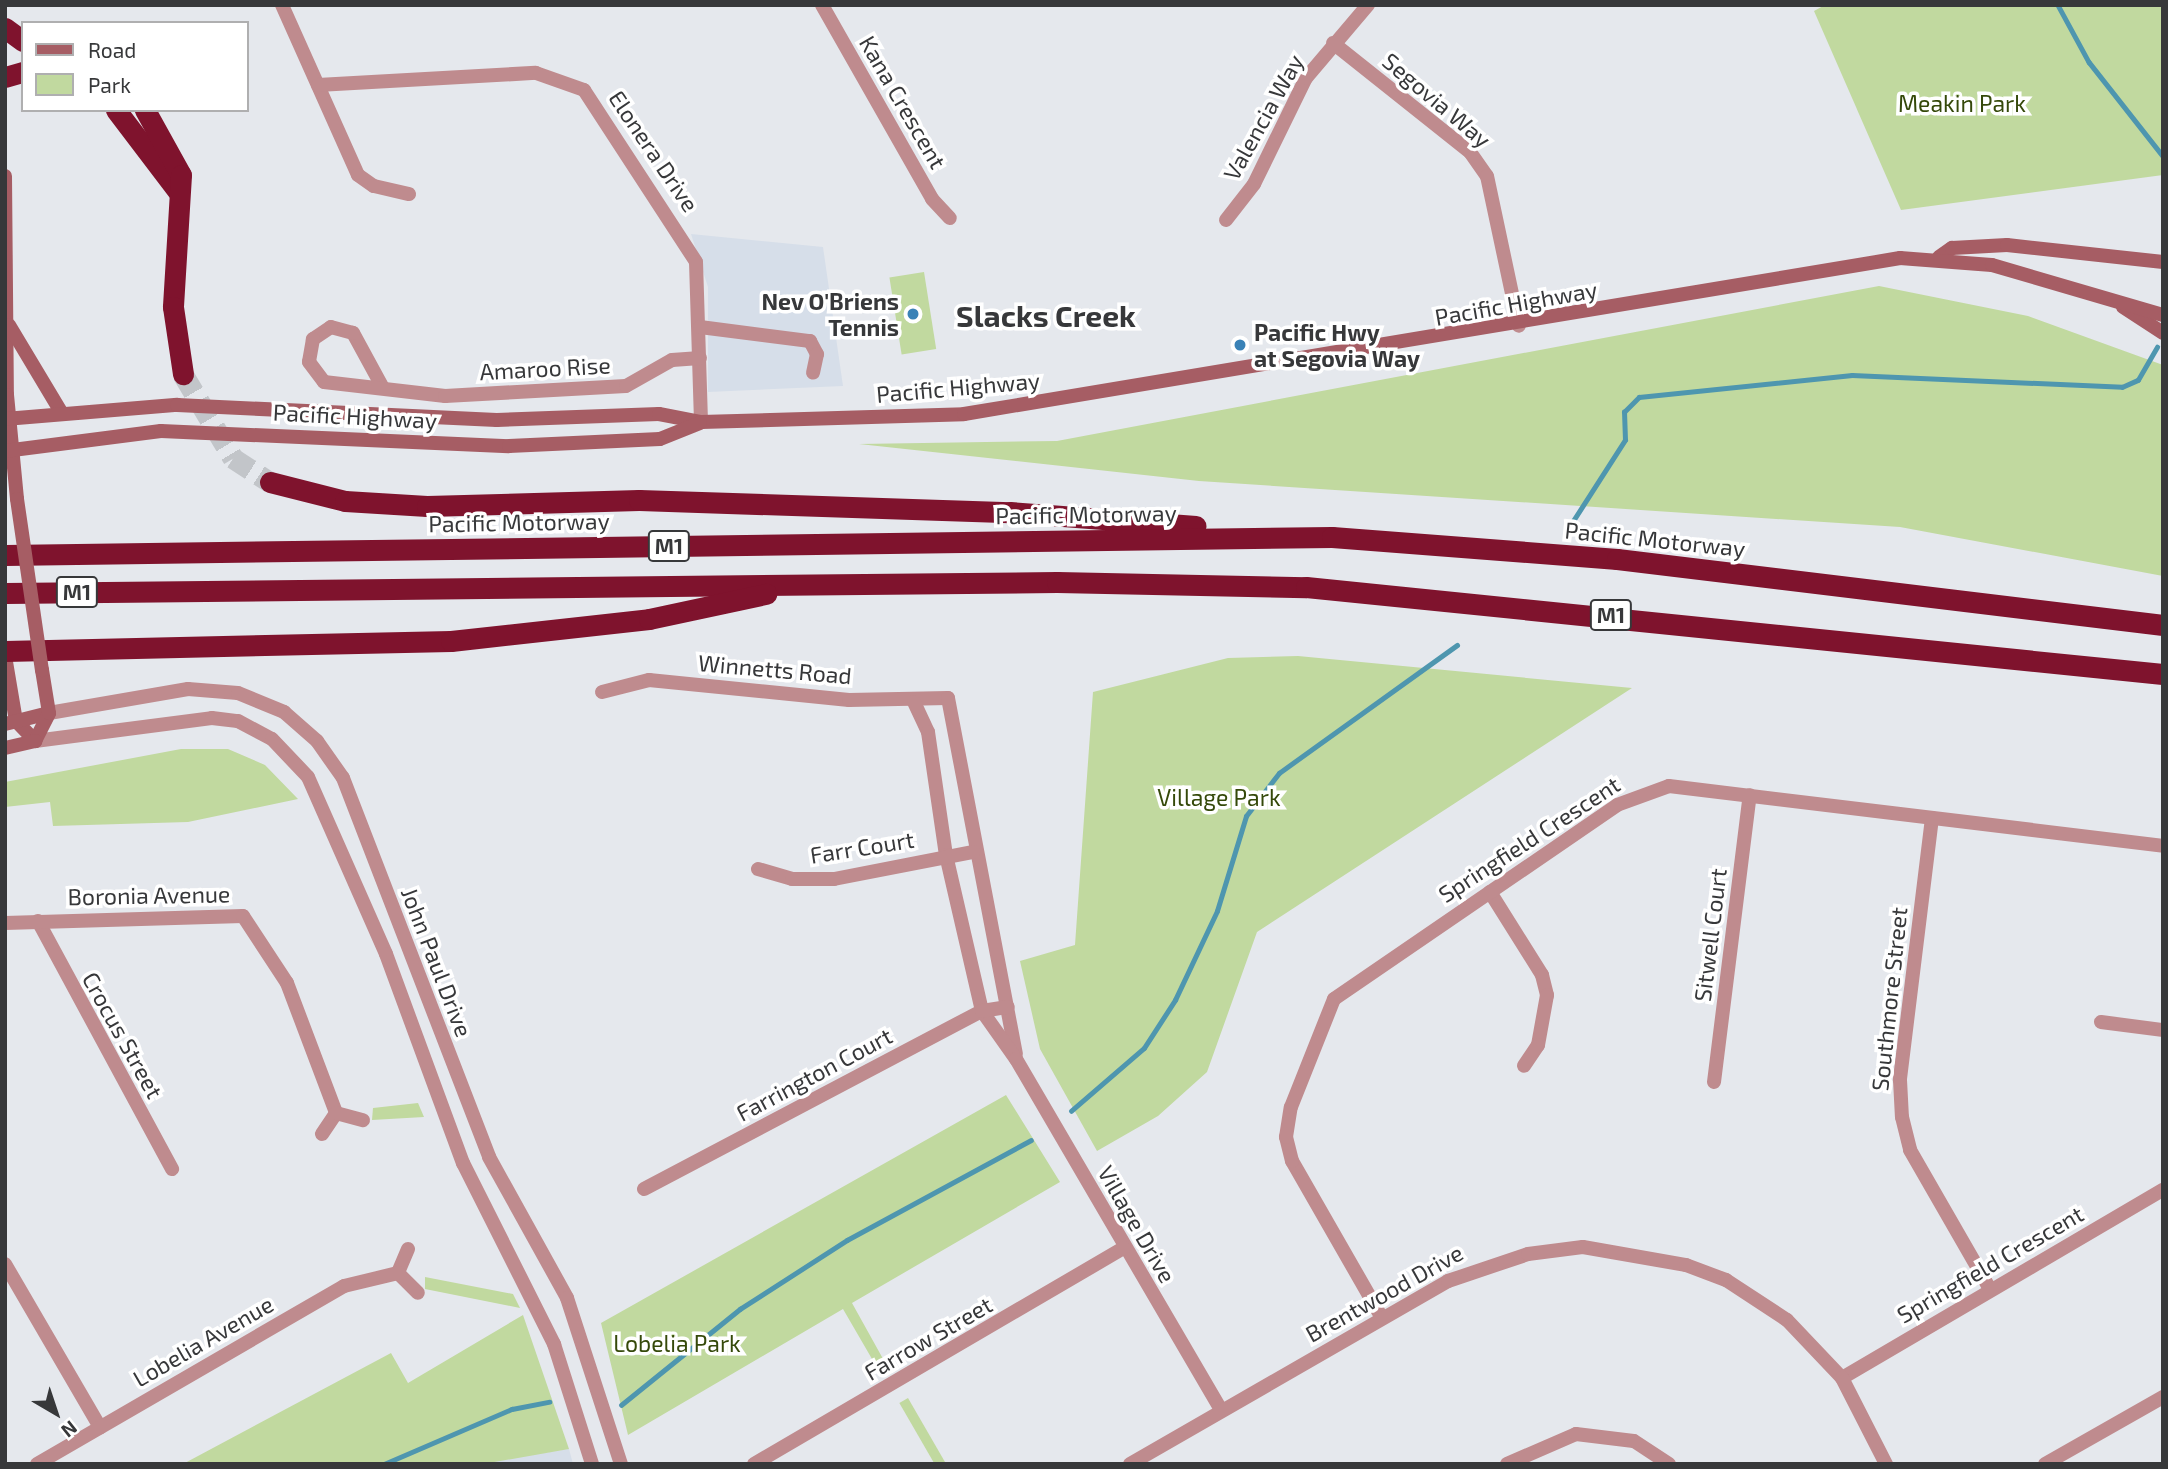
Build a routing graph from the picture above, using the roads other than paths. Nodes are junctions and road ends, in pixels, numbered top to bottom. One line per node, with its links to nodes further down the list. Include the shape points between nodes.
1 (282, 5): 7 (street)
2 (822, 5): 13 (street, Kana Crescent, via 932,199)
3 (1368, 5): 6 (street, Valencia Way)
4 (5, 28): 5 (highway)
5 (21, 40)
6 (1332, 43): 14 (street, Valencia Way, via 1306,78 1254,184); 20 (street, Segovia Way, via 1470,152 1487,176)
7 (318, 85): 12 (street, via 358,175 374,186); 21 (street, Elonera Drive, via 536,73 584,90 689,245 700,285)
8 (118, 112): 11 (highway)
9 (146, 112): 11 (highway, via 174,155 181,175)
10 (5, 176): 19 (main road)
11 (177, 190): 25 (highway, via 173,326)
12 (409, 194)
13 (950, 218)
14 (1226, 220)
15 (1939, 257): 16 (main road, via 1952,248 2007,245); 17 (main road, Pacific Highway, via 2045,278); 20 (main road, Pacific Highway, via 1860,261)
16 (2163, 262)
17 (2123, 307): 18 (main road, Pacific Highway); 22 (main road, Pacific Highway)
18 (2163, 315)
19 (9, 324): 27 (main road); 28 (main road)
20 (1519, 326): 29 (main road, Pacific Highway, via 964,414)
21 (700, 327): 23 (street, Elonera Drive); 24 (street, via 810,341 817,354)
22 (2163, 333)
23 (700, 358): 26 (street, Amaroo Rise, via 672,359 626,386 445,396); 29 (street, Elonera Drive)
24 (813, 373)
25 (183, 374)
26 (383, 388): 26 (street, Amaroo Rise, via 353,333 331,327 313,339 309,362 324,382)
27 (61, 412): 28 (main road, Pacific Highway); 29 (main road, Pacific Highway, via 177,405 497,420 659,414)
28 (7, 418): 30 (main road)
29 (701, 422): 30 (main road, Pacific Highway, via 660,439 523,445 161,431)
30 (9, 450): 43 (main road, bridge)
31 (270, 482): 32 (highway, via 345,501 427,506 639,500 852,506)
32 (1332, 537): 33 (highway, Pacific Motorway / M1); 36 (highway, Pacific Motorway / M1, via 1617,559)
33 (5, 555)
34 (813, 584): 35 (highway, M1); 37 (highway, via 649,619 451,641); 38 (highway, M1, via 1306,587)
35 (5, 593)
36 (2163, 625)
37 (5, 654): 39 (main road)
38 (2163, 674)
39 (7, 679): 44 (main road)
40 (602, 692): 42 (street, Winnetts Road, via 649,680)
41 (945, 697): 42 (street, Winnetts Road); 50 (street, Village Drive, via 952,707)
42 (914, 702): 51 (street, Village Drive, via 928,732)
43 (49, 713): 44 (main road); 45 (main road); 82 (street, John Paul Drive, via 188,689 238,693 284,712 317,741 343,778 489,1157 567,1298)
44 (11, 722): 45 (main road)
45 (35, 741): 46 (main road); 81 (street, John Paul Drive, via 212,718 238,721 272,739 308,777 386,954 463,1163 554,1344)
46 (5, 748)
47 (1750, 795): 48 (street, Springfield Crescent); 53 (street, Springfield Crescent, via 1670,786 1644,791); 62 (street, Sitwell Court)
48 (1932, 818): 49 (street, Springfield Crescent); 73 (street, Southmore Street, via 1900,1080 1902,1117 1910,1150)
49 (2163, 846)
50 (973, 852): 51 (street, Farr Court); 56 (street, Village Drive)
51 (946, 855): 52 (street, Farr Court, via 834,879 792,879); 57 (street, Village Drive)
52 (758, 869)
53 (1490, 892): 61 (street, via 1542,975 1547,995 1538,1045); 75 (street, Springfield Crescent, via 1334,999 1291,1107 1286,1137 1292,1161)
54 (38, 921): 55 (street, Boronia Avenue); 63 (street, Boronia Avenue, via 243,916 286,983); 66 (street, Crocus Street)
55 (5, 923)
56 (1008, 1007): 57 (street, Farrington Court); 60 (street, Village Drive)
57 (982, 1011): 60 (street, Village Drive); 67 (street, Farrington Court)
58 (2101, 1022): 59 (street)
59 (2163, 1030)
60 (1017, 1059): 69 (street, Village Drive)
61 (1524, 1066)
62 (1714, 1082)
63 (336, 1113): 64 (street); 65 (street)
64 (363, 1120)
65 (322, 1134)
66 (172, 1169)
67 (644, 1189)
68 (2163, 1190): 73 (street, Springfield Crescent)
69 (1124, 1248): 78 (street, Village Drive); 83 (street, Farrow Street)
70 (408, 1250): 72 (street)
71 (5, 1264): 79 (street)
72 (398, 1273): 74 (street); 79 (street, Lobelia Avenue, via 344,1286)
73 (1990, 1289): 76 (street, Springfield Crescent)
74 (418, 1293)
75 (1382, 1318): 76 (street, Brentwood Drive, via 1482,1266 1583,1247 1634,1252 1726,1280 1787,1320); 78 (street, Brentwood Drive)
76 (1842, 1378): 87 (street, Brentwood Drive)
77 (2163, 1397): 88 (street)
78 (1221, 1410): 84 (street, Brentwood Drive)
79 (100, 1427): 80 (street, Lobelia Avenue)
80 (37, 1464)
81 (592, 1464)
82 (621, 1464)
83 (754, 1464)
84 (1130, 1464)
85 (1507, 1464): 86 (street, via 1542,1443 1605,1434 1634,1441)
86 (1669, 1464)
87 (1886, 1464)
88 (2045, 1464)

